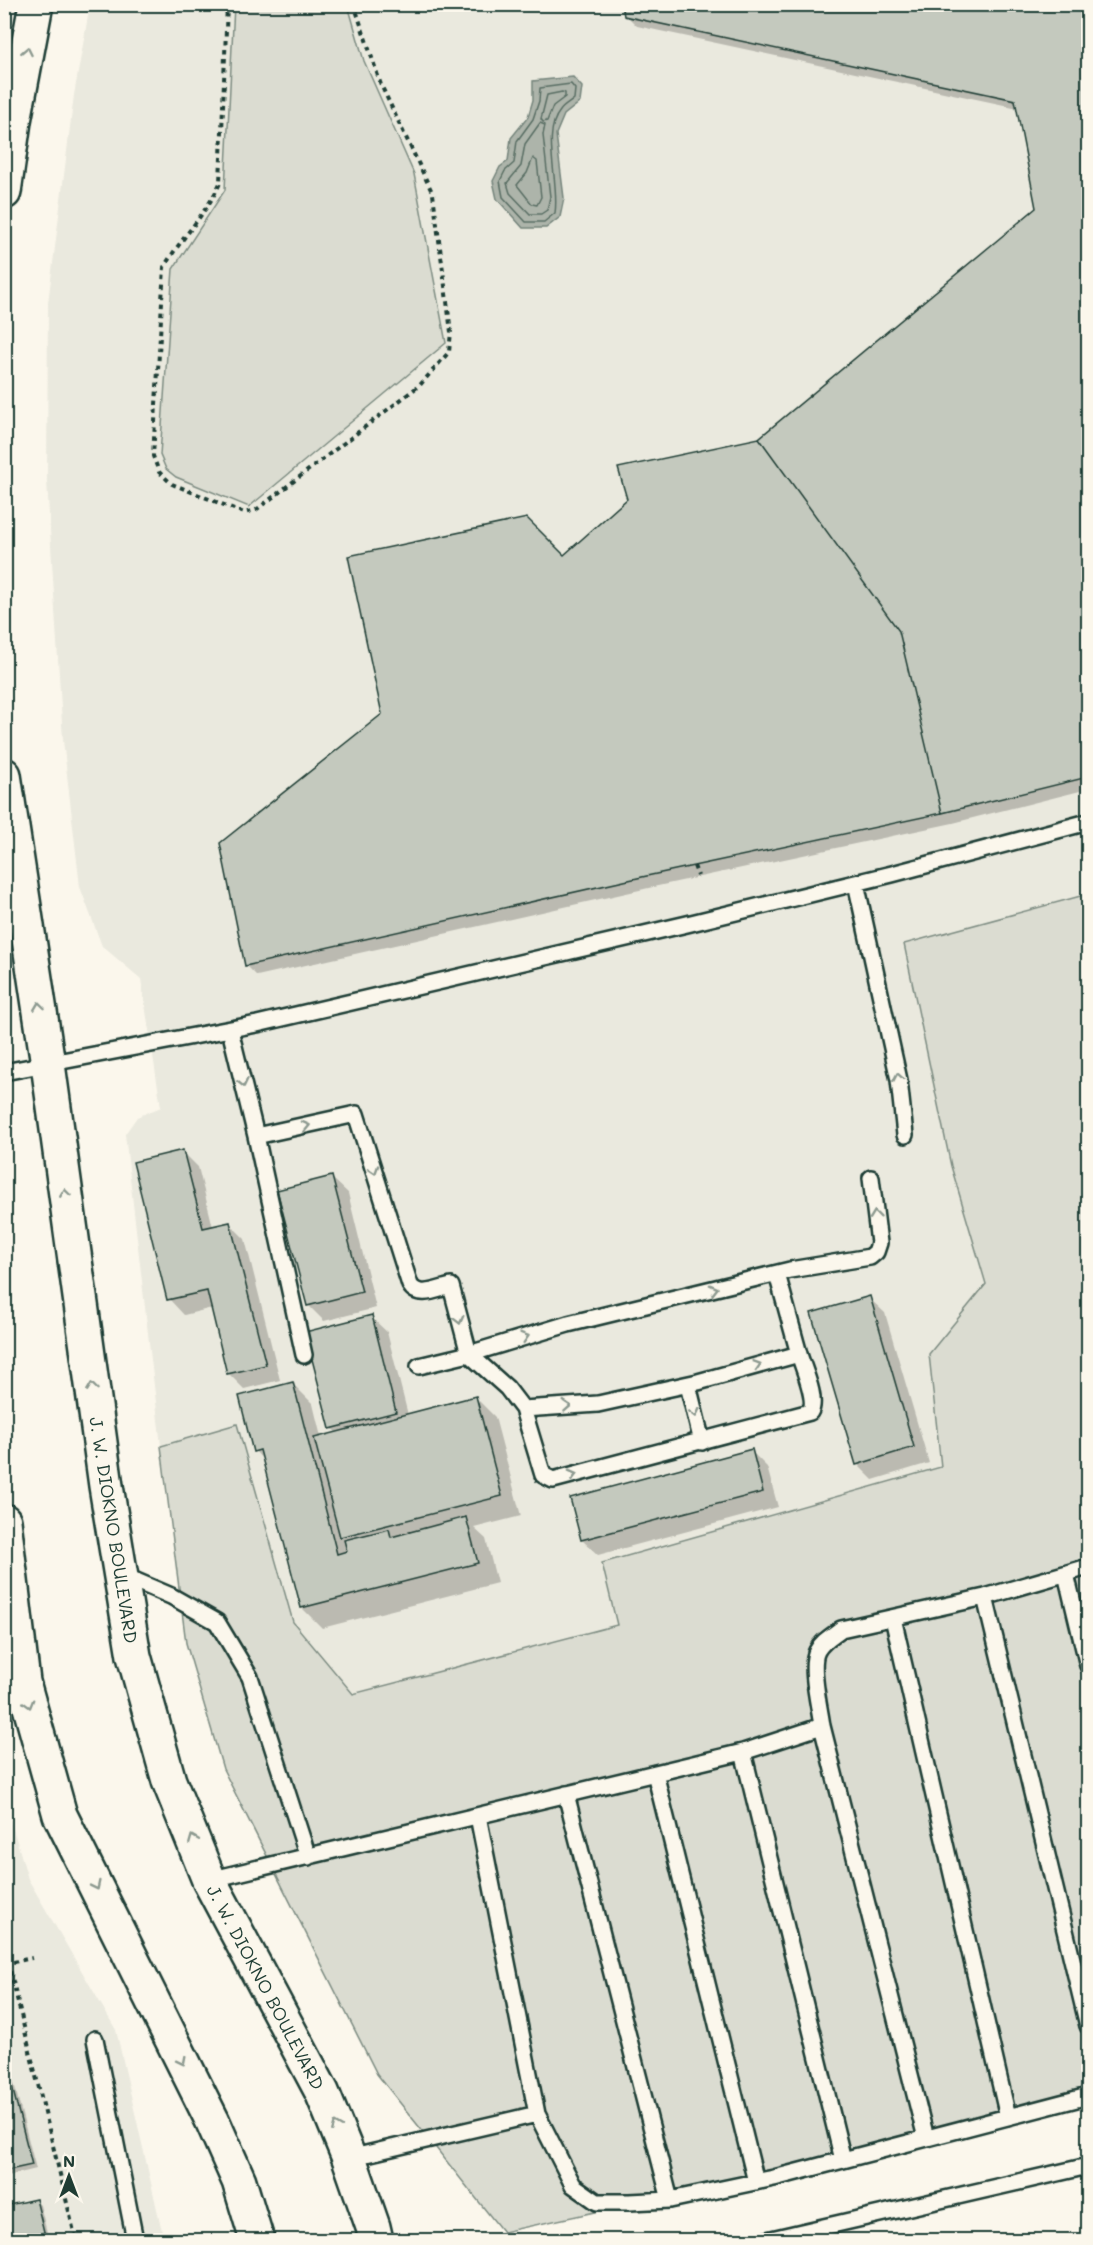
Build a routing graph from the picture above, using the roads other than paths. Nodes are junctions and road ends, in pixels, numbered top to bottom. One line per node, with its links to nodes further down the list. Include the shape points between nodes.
1 (36, 4): 2 (street, one-way to 1)
2 (4, 192)
3 (4, 774): 7 (street, J. W. DIOKNO BOULEVARD, one-way to 3)
4 (1089, 822): 5 (lane)
5 (856, 883): 6 (lane); 9 (lane, one-way to 5, via 900,1080)
6 (230, 1030): 7 (lane); 10 (lane, one-way to 10)
7 (48, 1064): 8 (lane); 23 (street, J. W. DIOKNO BOULEVARD, one-way to 7, via 106,1486)
8 (4, 1072)
9 (904, 1135)
10 (256, 1136): 13 (lane, one-way to 13, via 356,1114 410,1285 419,1293 451,1286); 15 (lane)
11 (871, 1178): 12 (lane, one-way to 11, via 870,1257 876,1252 879,1244)
12 (777, 1274): 13 (lane, one-way to 12, via 568,1324); 14 (lane)
13 (469, 1354): 16 (lane); 18 (lane, via 507,1388)
14 (799, 1354): 17 (lane, one-way to 14); 19 (lane, via 813,1399 810,1412)
15 (304, 1355)
16 (419, 1366)
17 (688, 1385): 18 (lane, one-way to 17, via 598,1404); 19 (lane, one-way to 19)
18 (523, 1409): 19 (lane, one-way to 19, via 543,1475 553,1480)
19 (702, 1442)
20 (4, 1521): 46 (street, one-way to 46, via 23,1682 60,1815 212,2120 239,2181)
21 (1089, 1567): 22 (lane)
22 (1066, 1574): 24 (lane); 26 (lane)
23 (122, 1575): 32 (lane, via 217,1622 250,1677); 33 (street, J. W. DIOKNO BOULEVARD, one-way to 23, via 166,1770 134,1656)
24 (985, 1597): 25 (lane); 34 (lane)
25 (893, 1618): 27 (lane, via 841,1629 818,1649 813,1661); 38 (lane)
26 (1089, 1666)
27 (822, 1726): 28 (lane); 39 (lane)
28 (743, 1752): 29 (lane); 41 (lane)
29 (655, 1773): 30 (lane); 43 (lane)
30 (566, 1794): 31 (lane); 44 (lane)
31 (478, 1816): 32 (lane); 37 (lane)
32 (308, 1857): 33 (lane)
33 (209, 1880): 40 (street, J. W. DIOKNO BOULEVARD, one-way to 33, via 322,2092)
34 (1089, 2026)
35 (95, 2039): 45 (lane)
36 (1089, 2096): 38 (lane)
37 (537, 2114): 40 (lane); 44 (lane, via 573,2185 597,2202)
38 (1008, 2117): 39 (lane)
39 (926, 2138): 41 (lane)
40 (349, 2158): 47 (street, J. W. DIOKNO BOULEVARD)
41 (843, 2160): 43 (lane)
42 (1089, 2166): 48 (lane)
43 (756, 2182): 44 (lane)
44 (670, 2200)
45 (135, 2241)
46 (257, 2241)
47 (376, 2241)
48 (767, 2241)

